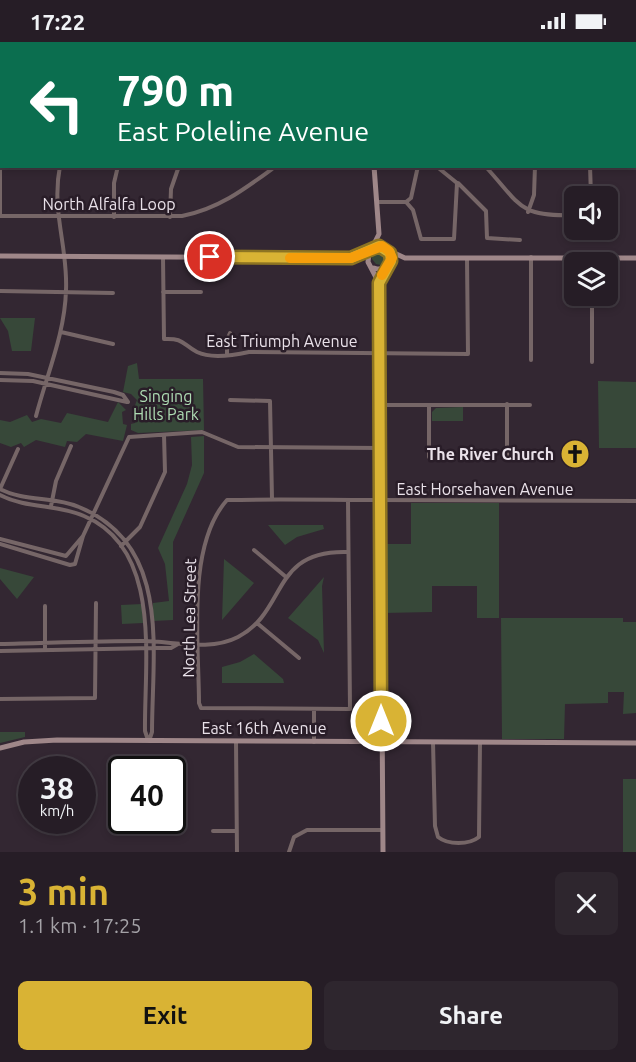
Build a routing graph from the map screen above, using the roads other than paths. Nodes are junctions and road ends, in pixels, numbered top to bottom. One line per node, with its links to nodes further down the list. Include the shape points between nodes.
1 (0, 113): 17 (street)
2 (60, 168): 18 (street)
3 (118, 168): 20 (street)
4 (178, 168): 21 (street, via 171,189)
5 (273, 168): 21 (street, North Alfalfa Loop, via 226,202)
6 (374, 168): 14 (street)
7 (418, 168): 15 (street, via 411,198)
8 (438, 168): 12 (street)
9 (487, 168): 16 (street)
10 (535, 168): 16 (street, via 534,195)
11 (590, 168): 13 (street)
12 (457, 183): 15 (street, via 454,239 421,239 413,210); 23 (street, via 486,212 487,238)
13 (591, 186)
14 (379, 202): 15 (street); 22 (street)
15 (406, 202)
16 (528, 212): 19 (street)
17 (0, 216): 18 (street, North Alfalfa Loop)
18 (57, 216): 20 (street, North Alfalfa Loop); 27 (street)
19 (564, 216)
20 (114, 217): 21 (street, North Alfalfa Loop)
21 (170, 217)
22 (380, 234): 24 (street); 25 (street)
23 (520, 240)
24 (387, 249): 25 (street, via 379,246); 32 (street); 37 (street, via 392,258)
25 (371, 250): 31 (street); 36 (street, via 368,256)
26 (0, 256): 27 (street)
27 (66, 256): 28 (street); 40 (street)
28 (163, 257): 31 (street); 41 (street, East Triumph Avenue)
29 (467, 257): 30 (street); 32 (street); 48 (street, East Triumph Avenue, via 468,354)
30 (531, 257): 34 (street); 50 (street)
31 (351, 258): 36 (street)
32 (405, 258): 37 (street)
33 (636, 258): 35 (street)
34 (564, 259)
35 (618, 259)
36 (372, 266): 37 (street); 38 (street)
37 (386, 268): 38 (street)
38 (379, 283): 48 (street)
39 (0, 291): 40 (street)
40 (66, 292): 43 (street); 45 (street)
41 (163, 292): 42 (street); 49 (street, East Triumph Avenue, via 164,339 184,340 206,355)
42 (201, 292)
43 (113, 293)
44 (592, 306): 51 (street)
45 (61, 332): 47 (street); 53 (street)
46 (230, 333): 49 (street)
47 (113, 344)
48 (379, 354): 49 (street, East Triumph Avenue); 57 (street)
49 (227, 355)
50 (531, 360)
51 (592, 363)
52 (0, 373): 53 (street)
53 (46, 378): 55 (street); 55 (street, via 114,392 128,402)
54 (0, 380): 55 (street)
55 (44, 384): 61 (street)
56 (230, 400): 64 (street, via 270,401)
57 (380, 405): 58 (street); 65 (street)
58 (429, 405): 59 (street); 67 (street)
59 (507, 405): 60 (street); 68 (street)
60 (530, 405)
61 (36, 416)
62 (164, 435): 64 (street, via 202,432 230,446); 78 (street, via 129,436); 82 (street, via 165,472 140,527)
63 (71, 446): 72 (street)
64 (271, 447): 65 (street); 71 (street)
65 (380, 448): 75 (street)
66 (18, 449): 69 (street)
67 (429, 457)
68 (507, 460)
69 (0, 489): 72 (street, via 28,498)
70 (0, 495): 77 (street, via 30,506)
71 (272, 499): 73 (street, East Horsehaven Avenue); 74 (street, East Horsehaven Avenue)
72 (52, 500): 77 (street); 78 (street)
73 (227, 500): 97 (street, North Lea Street, via 213,519 202,551)
74 (348, 500): 75 (street, East Horsehaven Avenue); 86 (street)
75 (380, 500): 76 (street, East Horsehaven Avenue); 109 (street)
76 (636, 501)
77 (51, 506): 79 (street)
78 (94, 513): 79 (street); 82 (street)
79 (92, 519): 80 (street); 84 (street)
80 (83, 536): 81 (street, via 69,555); 83 (street, via 75,564 70,565)
81 (0, 539)
82 (126, 541): 84 (street); 92 (street, via 148,584)
83 (0, 544)
84 (121, 546): 91 (street, via 142,588)
85 (254, 550): 87 (street)
86 (347, 552): 87 (street, via 315,556); 105 (street, via 350,709)
87 (286, 577): 90 (street)
88 (96, 603): 93 (street)
89 (45, 606): 94 (street)
90 (257, 623): 97 (street, via 232,640); 103 (street)
91 (144, 641): 92 (street); 93 (street); 98 (street)
92 (152, 641): 96 (street); 99 (street)
93 (96, 642): 94 (street); 100 (street)
94 (45, 643): 95 (street); 101 (street)
95 (0, 644)
96 (179, 644): 97 (street); 99 (street)
97 (199, 644): 105 (street, North Lea Street, via 200,707)
98 (144, 648): 99 (street); 100 (street); 106 (street, via 145,732)
99 (152, 648): 106 (street)
100 (96, 649): 101 (street); 104 (street, via 95,698)
101 (45, 650): 102 (street)
102 (0, 651)
103 (299, 658)
104 (0, 699)
105 (314, 709): 108 (street)
106 (149, 741): 107 (street, East 16th Avenue); 113 (street, East 16th Avenue, via 39,741)
107 (236, 741): 108 (street, East 16th Avenue); 116 (street)
108 (314, 742): 109 (street, East 16th Avenue)
109 (381, 742): 110 (street, East 16th Avenue); 114 (street)
110 (433, 742): 111 (street, East 16th Avenue); 111 (street, via 435,826 438,837 447,842 471,842 479,837)
111 (480, 742): 112 (street, East 16th Avenue)
112 (636, 743)
113 (0, 748)
114 (382, 830): 118 (street, via 307,830 294,837); 119 (street)
115 (213, 831): 116 (street)
116 (236, 831): 117 (street)
117 (237, 852)
118 (290, 852)
119 (383, 852)

